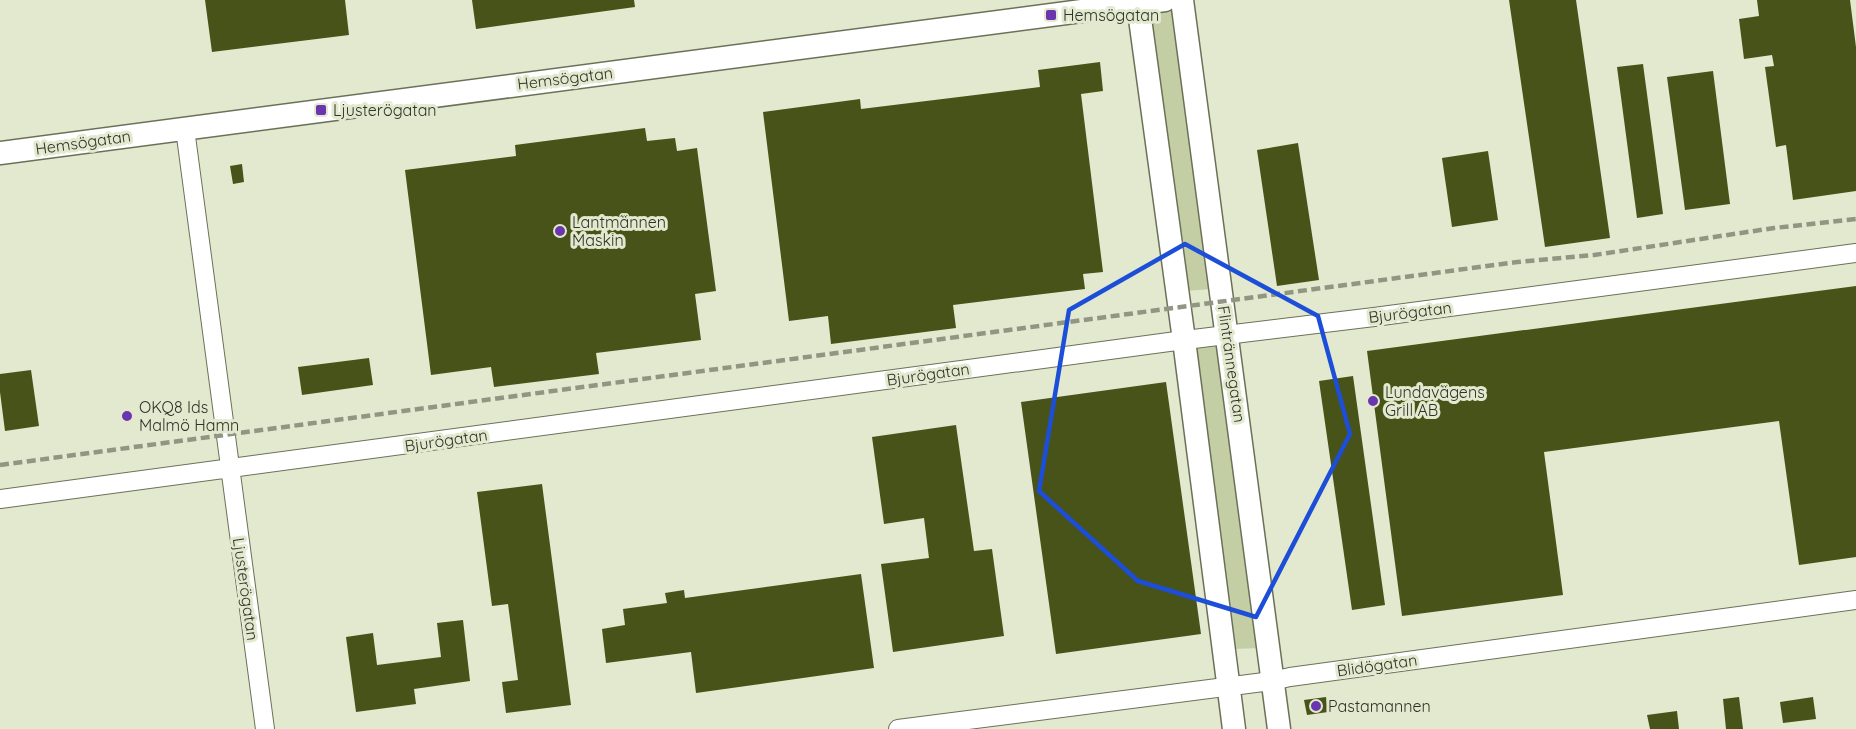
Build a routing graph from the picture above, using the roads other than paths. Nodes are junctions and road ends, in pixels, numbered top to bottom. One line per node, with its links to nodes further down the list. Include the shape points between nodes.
1 (1166, 0): 3 (street, Hemsögatan)
2 (1182, 0): 7 (street, Flintrännegatan)
3 (1138, 2): 4 (street, Hemsögatan); 8 (street)
4 (185, 129): 5 (street, Hemsögatan); 9 (street, Ljusterögatan)
5 (0, 153)
6 (1856, 254): 7 (street, Bjurögatan)
7 (1228, 334): 8 (street, Bjurögatan); 12 (street, Flintrännegatan)
8 (1184, 340): 9 (street, Bjurögatan); 13 (street)
9 (230, 470): 10 (street, Bjurögatan); 14 (street, Ljusterögatan)
10 (0, 499)
11 (1856, 600): 12 (street, Blidögatan)
12 (1272, 681): 13 (street, Blidögatan); 17 (street, Flintrännegatan)
13 (1228, 686): 15 (street, Blidögatan); 16 (street)
14 (265, 729)
15 (898, 729)
16 (1234, 729)
17 (1279, 729)

